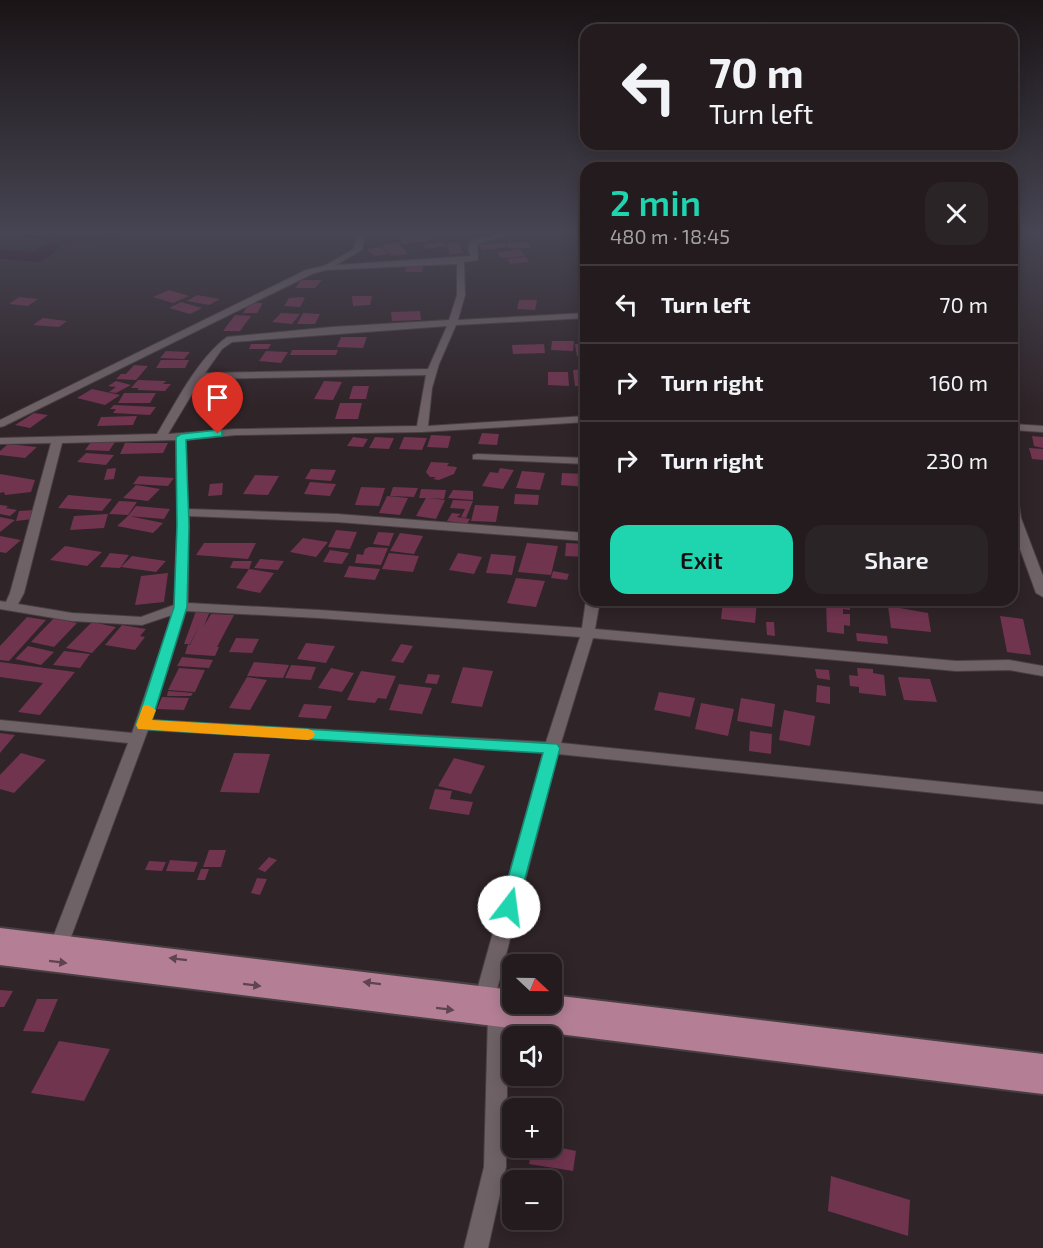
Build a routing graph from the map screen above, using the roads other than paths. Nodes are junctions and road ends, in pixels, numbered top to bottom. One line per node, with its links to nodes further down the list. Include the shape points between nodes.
1 (268, 291): 8 (street)
2 (461, 291): 4 (street)
3 (580, 315): 4 (street)
4 (452, 324): 5 (street); 6 (street, via 230,339 219,347)
5 (432, 372): 6 (street); 10 (street)
6 (200, 376): 13 (street)
7 (580, 419): 10 (street)
8 (0, 424)
9 (1018, 427): 11 (street)
10 (422, 429): 12 (street, via 236,432)
11 (1043, 429)
12 (181, 437): 13 (street); 18 (street)
13 (160, 438): 14 (street)
14 (57, 440): 15 (street); 22 (street, via 17,593)
15 (0, 441)
16 (477, 457): 17 (street)
17 (580, 460)
18 (183, 512): 20 (street, via 337,518); 24 (street)
19 (1018, 526): 21 (street)
20 (580, 537)
21 (1043, 593)
22 (5, 606): 24 (street, via 72,617 142,621)
23 (592, 606): 25 (street)
24 (181, 607): 25 (street); 28 (street)
25 (588, 633): 26 (street); 29 (street)
26 (1043, 671)
27 (0, 725): 28 (street)
28 (141, 732): 29 (street); 32 (street)
29 (552, 748): 30 (street); 34 (street)
30 (1043, 798)
31 (0, 937): 32 (main road)
32 (59, 945): 34 (main road, one-way to 32)
33 (0, 955): 34 (main road, one-way to 34)
34 (499, 1004): 37 (main road); 38 (street, via 495,1167)
35 (562, 1007): 36 (main road)
36 (1043, 1065)
37 (1043, 1082)
38 (476, 1248)

